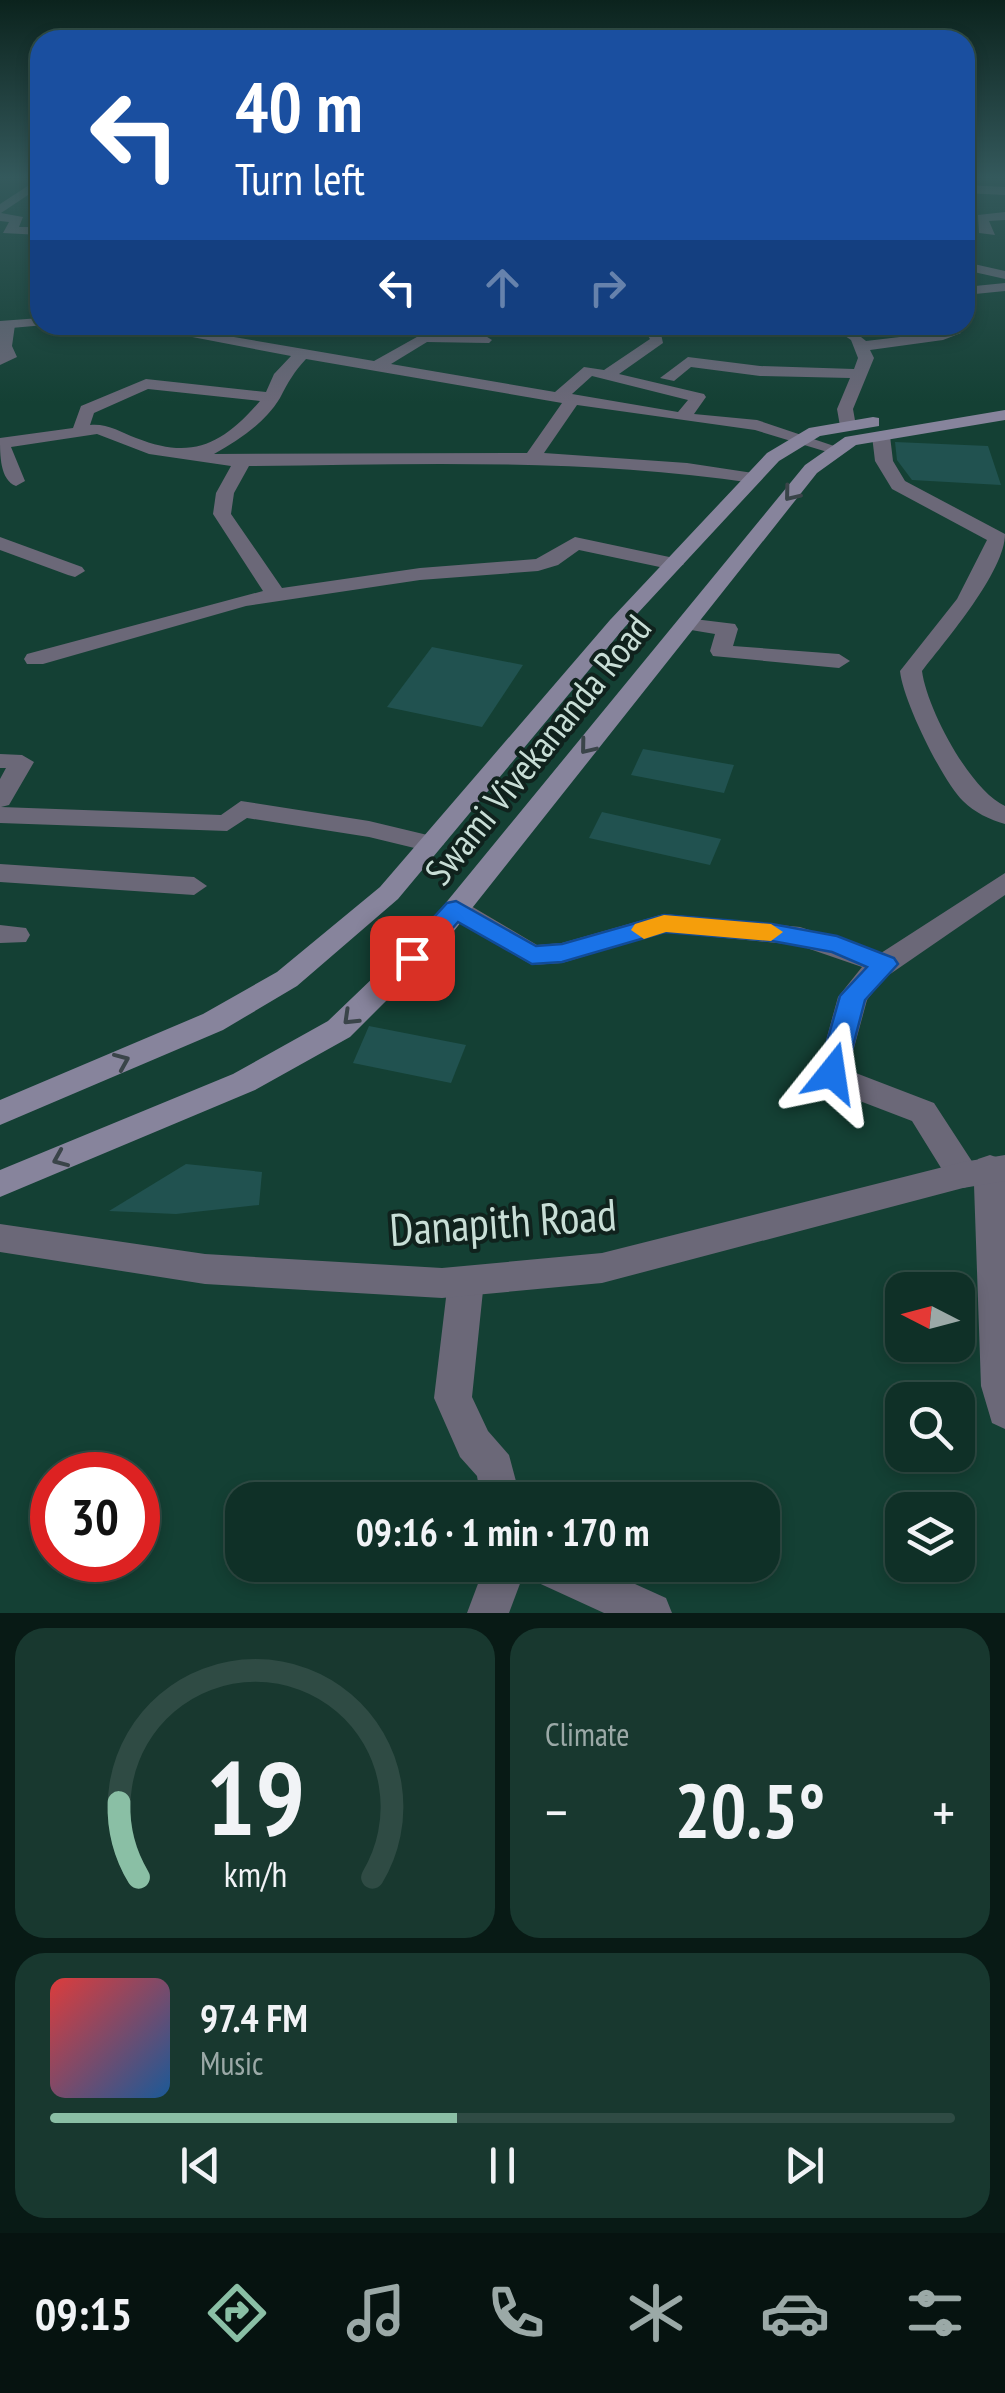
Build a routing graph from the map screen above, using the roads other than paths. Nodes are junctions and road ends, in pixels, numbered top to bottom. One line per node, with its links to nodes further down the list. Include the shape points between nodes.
1 (984, 260): 2 (street)
2 (975, 262)
3 (975, 266): 4 (street)
4 (1005, 274)
5 (1005, 288): 6 (street)
6 (975, 290)
7 (30, 323): 8 (street)
8 (4, 325): 16 (street, via 9,357)
9 (194, 335): 15 (street)
10 (656, 335): 18 (street, via 658,340)
11 (849, 335): 14 (street)
12 (947, 335): 14 (street)
13 (484, 340): 17 (street, via 424,337)
14 (863, 346): 19 (street)
15 (302, 354): 17 (street); 21 (street)
16 (0, 360)
17 (377, 366): 22 (street)
18 (610, 373): 22 (street, via 590,370); 25 (street, via 698,396)
19 (860, 374): 20 (street, via 688,362); 26 (street, via 844,409)
20 (668, 378)
21 (272, 397): 27 (street, via 146,384 86,410); 32 (street, via 245,429)
22 (566, 398): 25 (street); 33 (street)
23 (1005, 404): 26 (main road)
24 (1005, 415): 28 (main road)
25 (683, 417): 29 (street)
26 (848, 426): 29 (main road)
27 (80, 431): 30 (street); 32 (street)
28 (881, 436): 31 (main road); 37 (street, via 884,461 898,485)
29 (802, 437): 31 (street); 35 (main road)
30 (1, 443): 36 (street)
31 (834, 448): 42 (main road, Swami Vivekananda Road, one-way to 42)
32 (200, 455): 34 (street)
33 (532, 458): 34 (street); 35 (street)
34 (242, 460): 41 (street, via 222,514)
35 (753, 478): 39 (main road)
36 (16, 481)
37 (1001, 540): 48 (street, via 966,600 911,671 924,720 962,790)
38 (0, 543): 40 (street)
39 (674, 564): 41 (street, via 583,542 538,565); 49 (main road)
40 (75, 571)
41 (276, 595): 43 (street)
42 (686, 624): 44 (street, via 727,630 721,651); 53 (main road, Swami Vivekananda Road, one-way to 53)
43 (35, 659)
44 (839, 661)
45 (0, 761): 46 (street, via 22,762)
46 (0, 800)
47 (0, 815): 49 (street, via 227,823 241,809)
48 (1005, 816)
49 (431, 844): 55 (main road, one-way to 49, via 213,1022 287,979 389,893)
50 (0, 873): 52 (street)
51 (1005, 882): 54 (street)
52 (194, 886)
53 (456, 909): 54 (street, via 532,955 562,953 664,923 800,936); 57 (main road, Swami Vivekananda Road, one-way to 57, via 340,1029 244,1082)
54 (885, 964): 56 (street, via 853,996 832,1073 923,1112)
55 (0, 1113)
56 (986, 1170): 59 (street, Danapith Road, via 602,1268); 60 (street)
57 (0, 1184)
58 (0, 1238): 59 (street, Danapith Road, via 205,1269)
59 (466, 1280): 61 (street, via 452,1398)
60 (1005, 1412)
61 (498, 1482)
62 (500, 1582): 64 (street)
63 (584, 1582): 65 (street)
64 (488, 1613)
65 (651, 1613)

